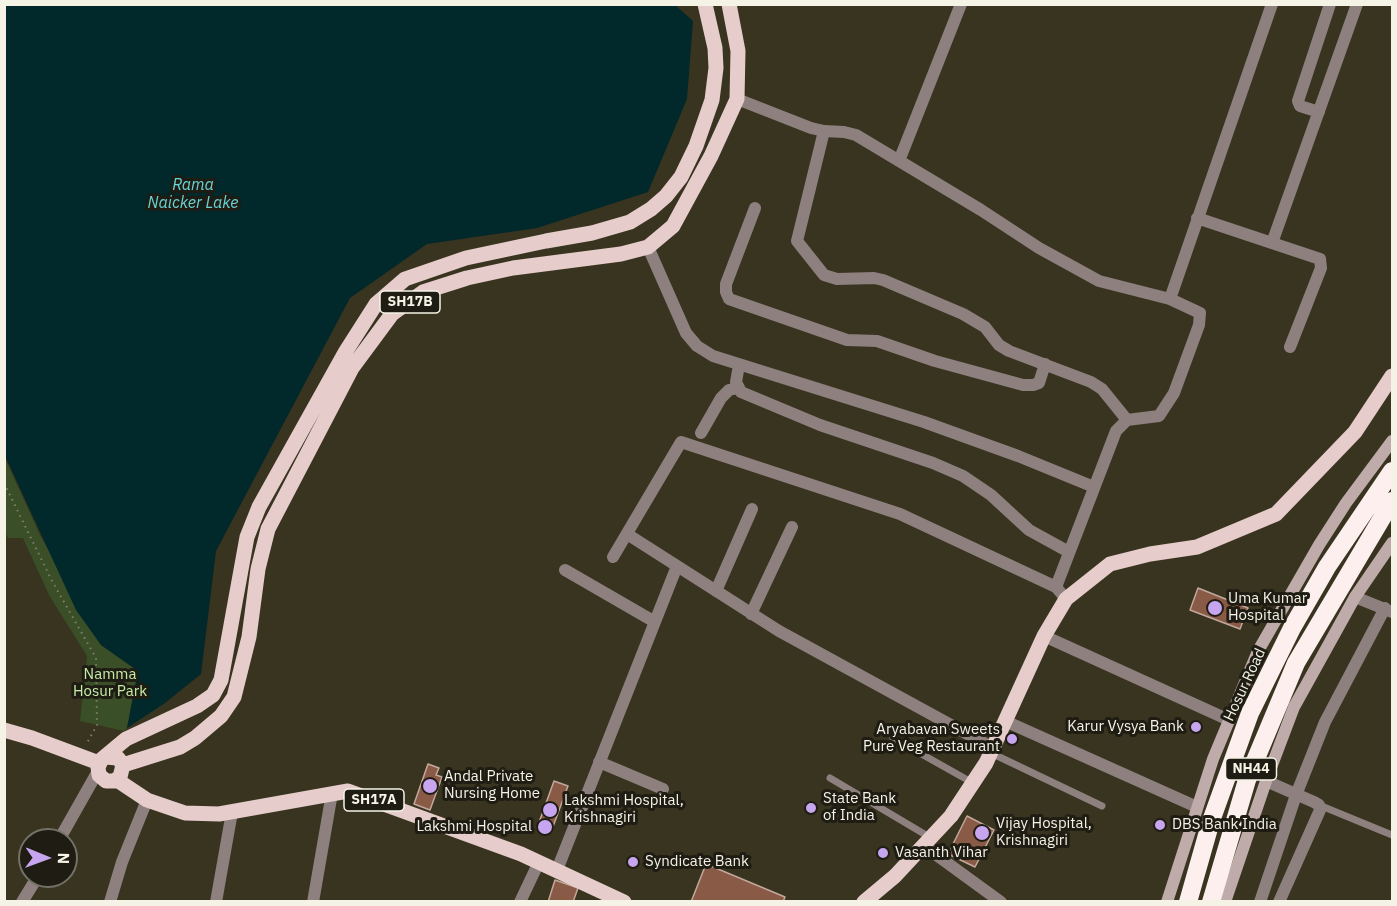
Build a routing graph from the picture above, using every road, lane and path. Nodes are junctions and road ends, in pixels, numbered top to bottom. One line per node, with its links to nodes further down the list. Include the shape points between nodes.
1 (705, 4): 50 (main road, SH17B, via 715,48 712,100 681,177 659,203 630,222 466,258 405,279 376,304 259,507 247,537 221,680 213,696 126,739)
2 (729, 4): 7 (main road, SH17B, via 738,51)
3 (962, 4): 10 (street)
4 (1272, 4): 12 (street)
5 (1330, 4): 8 (street, via 1298,101 1300,106)
6 (1357, 4): 8 (street)
7 (737, 99): 9 (street); 14 (main road, SH17B, via 673,226)
8 (1319, 112): 13 (street)
9 (824, 131): 10 (street, via 856,135); 17 (street, via 797,241 824,274 837,279 884,280 963,314 985,327 999,345)
10 (899, 161): 15 (street, via 1099,281)
11 (755, 208): 17 (street, via 726,284 729,299 847,340 877,340 1023,385 1039,383)
12 (1197, 218): 13 (street); 15 (street)
13 (1272, 243): 16 (street, via 1322,263)
14 (648, 247): 18 (street, via 686,333 713,356); 51 (main road, SH17B, via 467,278 423,292 392,314 352,368 268,529 234,697 208,729 180,747 137,759)
15 (1170, 298): 21 (street, via 1200,314 1195,334 1174,393 1159,416)
16 (1290, 347)
17 (1045, 364): 21 (street, via 1102,388)
18 (739, 365): 20 (street); 26 (street, via 924,422)
19 (1392, 376): 37 (main road, via 1355,432 1276,514 1197,547 1110,564)
20 (738, 388): 22 (street, via 720,399); 32 (street, via 820,425 963,476 1029,530)
21 (1127, 420): 26 (street, via 1116,431)
22 (701, 433)
23 (1392, 441): 43 (street, via 1346,503 1288,596 1258,651)
24 (1392, 471): 78 (highway, Hosur Road / NH44, via 1327,567 1250,713 1211,821)
25 (4, 483): 48 (path, via 56,589 96,658 97,725)
26 (1094, 487): 32 (street)
27 (1392, 501): 79 (highway, NH44, via 1296,663 1247,780)
28 (752, 509): 36 (street)
29 (792, 527): 40 (street)
30 (627, 534): 33 (street); 34 (street); 37 (street, via 681,442 900,514)
31 (1392, 545): 38 (street)
32 (1069, 552): 37 (street)
33 (613, 557)
34 (677, 566): 36 (street); 41 (street)
35 (565, 570): 41 (street)
36 (716, 591): 40 (street)
37 (1061, 593): 42 (main road)
38 (1355, 597): 39 (street); 53 (street, via 1294,707)
39 (1388, 610): 57 (street, via 1325,722)
40 (752, 614): 47 (street)
41 (655, 622): 49 (street)
42 (1044, 636): 43 (street); 44 (main road)
43 (1229, 720): 61 (street)
44 (1005, 721): 47 (main road); 61 (street)
45 (4, 730): 48 (main road, SH17A)
46 (893, 738): 54 (lane)
47 (992, 751): 54 (main road); 60 (lane)
48 (80, 756): 50 (main road, SH17A)
49 (599, 762): 55 (street); 67 (street)
50 (101, 764): 51 (main road, SH17A, via 106,781); 51 (main road, SH17A, via 110,756 118,758); 63 (street)
51 (120, 772): 58 (main road, SH17A)
52 (830, 778): 65 (lane)
53 (1266, 781): 57 (street); 80 (street)
54 (973, 783): 65 (main road)
55 (663, 789)
56 (332, 793): 62 (main road, SH17A); 66 (main road, SH17A, via 348,791); 72 (street)
57 (1296, 795): 59 (street); 81 (street)
58 (147, 800): 62 (main road, SH17A, via 185,813); 70 (street)
59 (1319, 805): 64 (lane); 82 (street)
60 (1102, 806)
61 (1197, 807): 77 (street)
62 (232, 812): 71 (street)
63 (66, 828)
64 (1392, 835)
65 (927, 842): 75 (main road); 76 (street)
66 (539, 862): 67 (main road, SH17A); 73 (street)
67 (557, 870): 74 (main road, SH17A)
68 (31, 888): 69 (street)
69 (22, 902)
70 (110, 902)
71 (216, 902)
72 (313, 902)
73 (520, 902)
74 (624, 902)
75 (864, 902)
76 (1001, 902)
77 (1167, 902)
78 (1188, 902)
79 (1211, 902)
80 (1225, 902)
81 (1260, 902)
82 (1280, 902)

